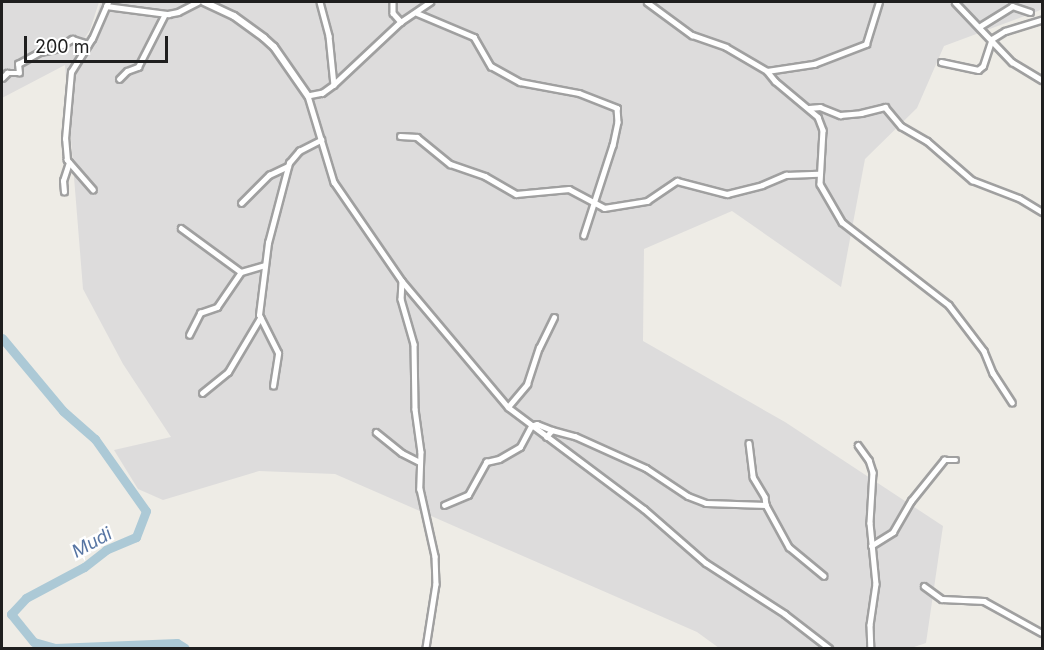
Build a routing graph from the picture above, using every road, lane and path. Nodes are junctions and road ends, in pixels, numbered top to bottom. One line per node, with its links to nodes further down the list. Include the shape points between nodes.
1 (198, 2): 12 (street)
2 (204, 2): 24 (street, via 234,16 274,47)
3 (320, 2): 23 (street, via 329,36)
4 (393, 2): 14 (street, via 393,13)
5 (431, 2): 11 (street)
6 (647, 2): 19 (street, via 692,35 726,47)
7 (879, 2): 19 (street, via 866,44 814,64)
8 (955, 2): 15 (street)
9 (107, 4): 12 (street); 17 (street)
10 (1030, 12): 15 (street, via 1012,6)
11 (417, 13): 14 (street); 34 (street, via 474,37 491,66 520,82 579,93 617,108 613,145)
12 (165, 14): 21 (street, via 138,67)
13 (1042, 21): 16 (street, via 1005,31)
14 (401, 22): 23 (street)
15 (979, 27): 16 (street)
16 (992, 39): 18 (street, via 978,70); 22 (street, via 1017,66)
17 (88, 44): 20 (street, via 72,39 18,63 19,73 6,73); 28 (street, via 71,72 64,140)
18 (941, 62)
19 (767, 71): 25 (street)
20 (2, 78)
21 (119, 79)
22 (1042, 80)
23 (334, 85): 24 (street, via 323,93)
24 (308, 96): 27 (street)
25 (810, 108): 30 (street, via 823,130); 35 (street, via 820,107 840,115 885,107 901,126 927,141 972,180)
26 (400, 136): 34 (street, via 417,137 450,164 484,176 516,194 569,189)
27 (321, 140): 29 (street, via 299,152); 40 (street, via 334,182)
28 (69, 163): 31 (street); 32 (street)
29 (288, 166): 33 (street, via 269,175); 38 (street)
30 (818, 174): 34 (street, via 786,175 728,194 677,181 647,201 604,208); 46 (street, via 842,222 949,305 984,351)
31 (93, 190)
32 (64, 192)
33 (241, 203)
34 (594, 203): 37 (street)
35 (1042, 212)
36 (181, 228): 39 (street)
37 (584, 235)
38 (266, 265): 39 (street); 42 (street)
39 (241, 272): 43 (street, via 217,307 201,313)
40 (402, 281): 47 (street); 55 (street, via 401,299 414,344)
41 (554, 317): 47 (street, via 527,384)
42 (260, 318): 44 (street, via 278,353); 45 (street, via 228,372)
43 (189, 335)
44 (273, 386)
45 (202, 393)
46 (1012, 402)
47 (508, 407): 48 (street)
48 (531, 426): 49 (street, via 537,424); 51 (street); 56 (street, via 520,447 486,462 468,495)
49 (552, 430): 51 (street); 57 (street, via 627,458 706,503)
50 (376, 432): 55 (street)
51 (546, 437): 63 (street, via 644,509 706,562)
52 (749, 443): 57 (street, via 753,477)
53 (858, 445): 58 (street, via 873,472)
54 (956, 460): 58 (street, via 944,460 911,501 893,532)
55 (420, 462): 62 (street, via 420,489 432,537 436,584)
56 (444, 505)
57 (766, 505): 59 (street, via 789,548)
58 (871, 546): 64 (street, via 876,584)
59 (824, 576)
60 (924, 586): 61 (street, via 942,599 984,601)
61 (1042, 633)
62 (426, 648)
63 (829, 648)
64 (871, 648)

